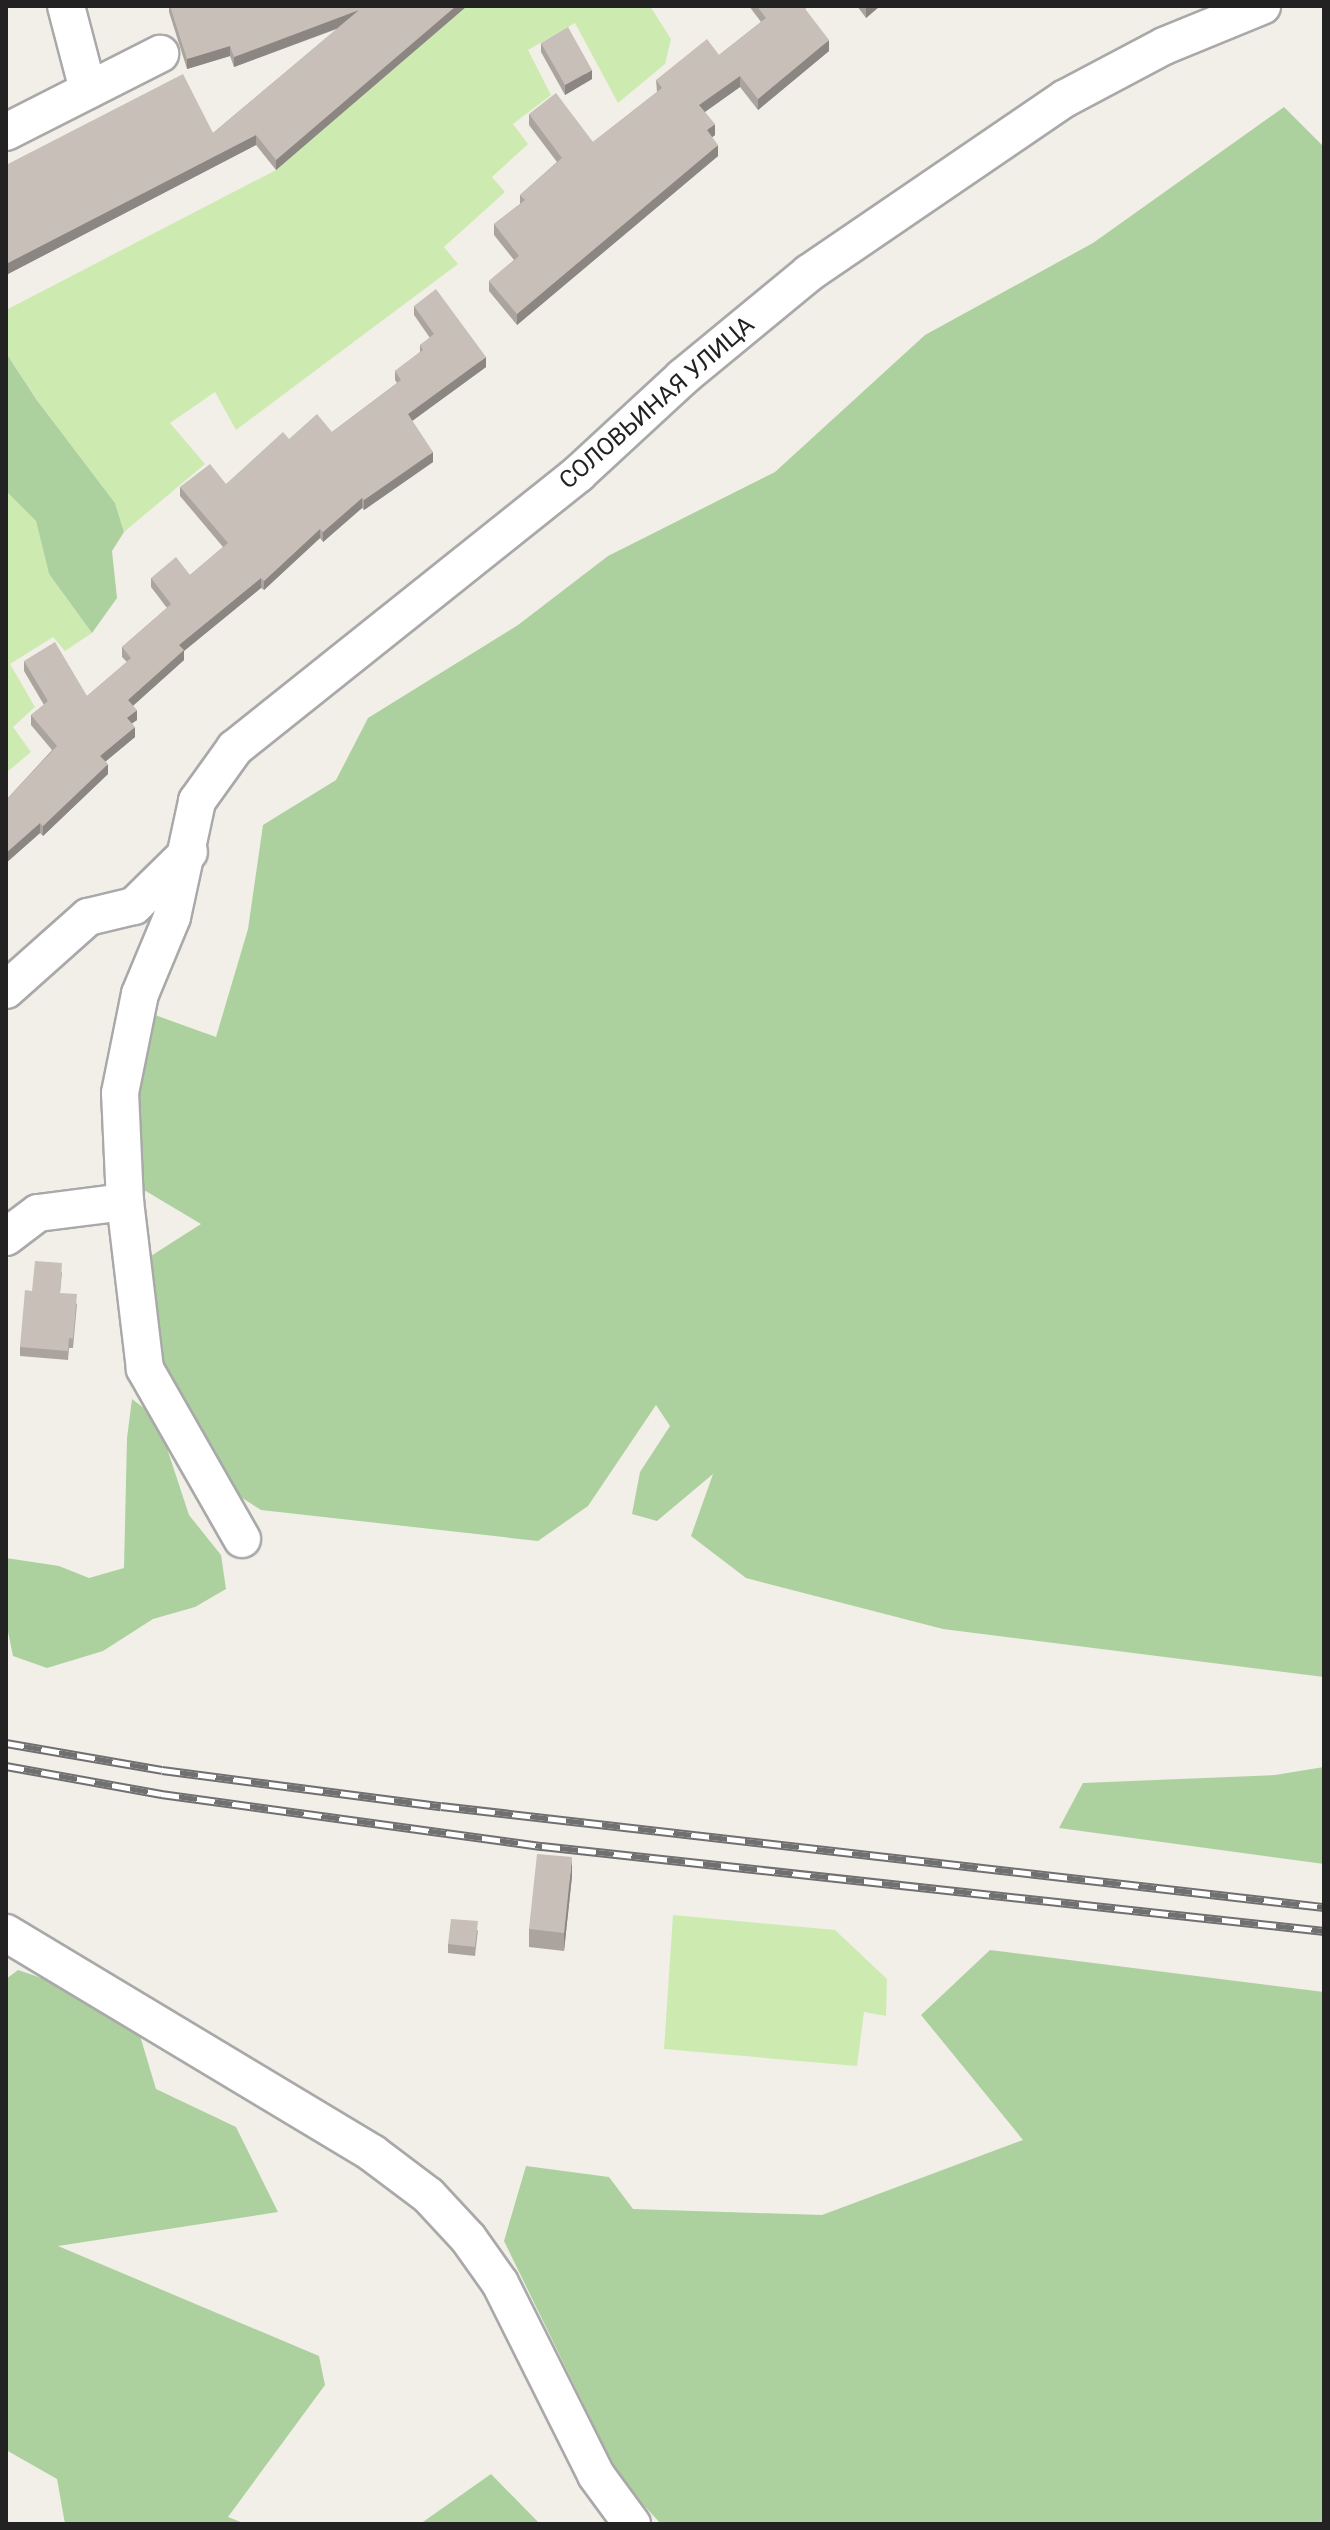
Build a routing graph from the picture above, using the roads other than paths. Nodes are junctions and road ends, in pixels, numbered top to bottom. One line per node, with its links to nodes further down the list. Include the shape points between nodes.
1 (66, 6): 4 (street)
2 (1262, 6): 6 (street, СОЛОВЬИНАЯ УЛИЦА, via 1164,46 1064,99 809,273 683,377 578,474 235,748 197,801)
3 (160, 54): 4 (street)
4 (88, 90): 5 (street)
5 (6, 132)
6 (189, 852): 7 (street, via 134,906 88,917); 8 (street, СОЛОВЬИНАЯ УЛИЦА, via 172,917 140,994 120,1093)
7 (6, 990)
8 (125, 1202): 9 (street, via 38,1213); 10 (street, СОЛОВЬИНАЯ УЛИЦА, via 145,1369)
9 (6, 1237)
10 (242, 1539)
11 (6, 1933): 12 (street, via 372,2153 428,2195 500,2283 596,2475)
12 (632, 2524)

